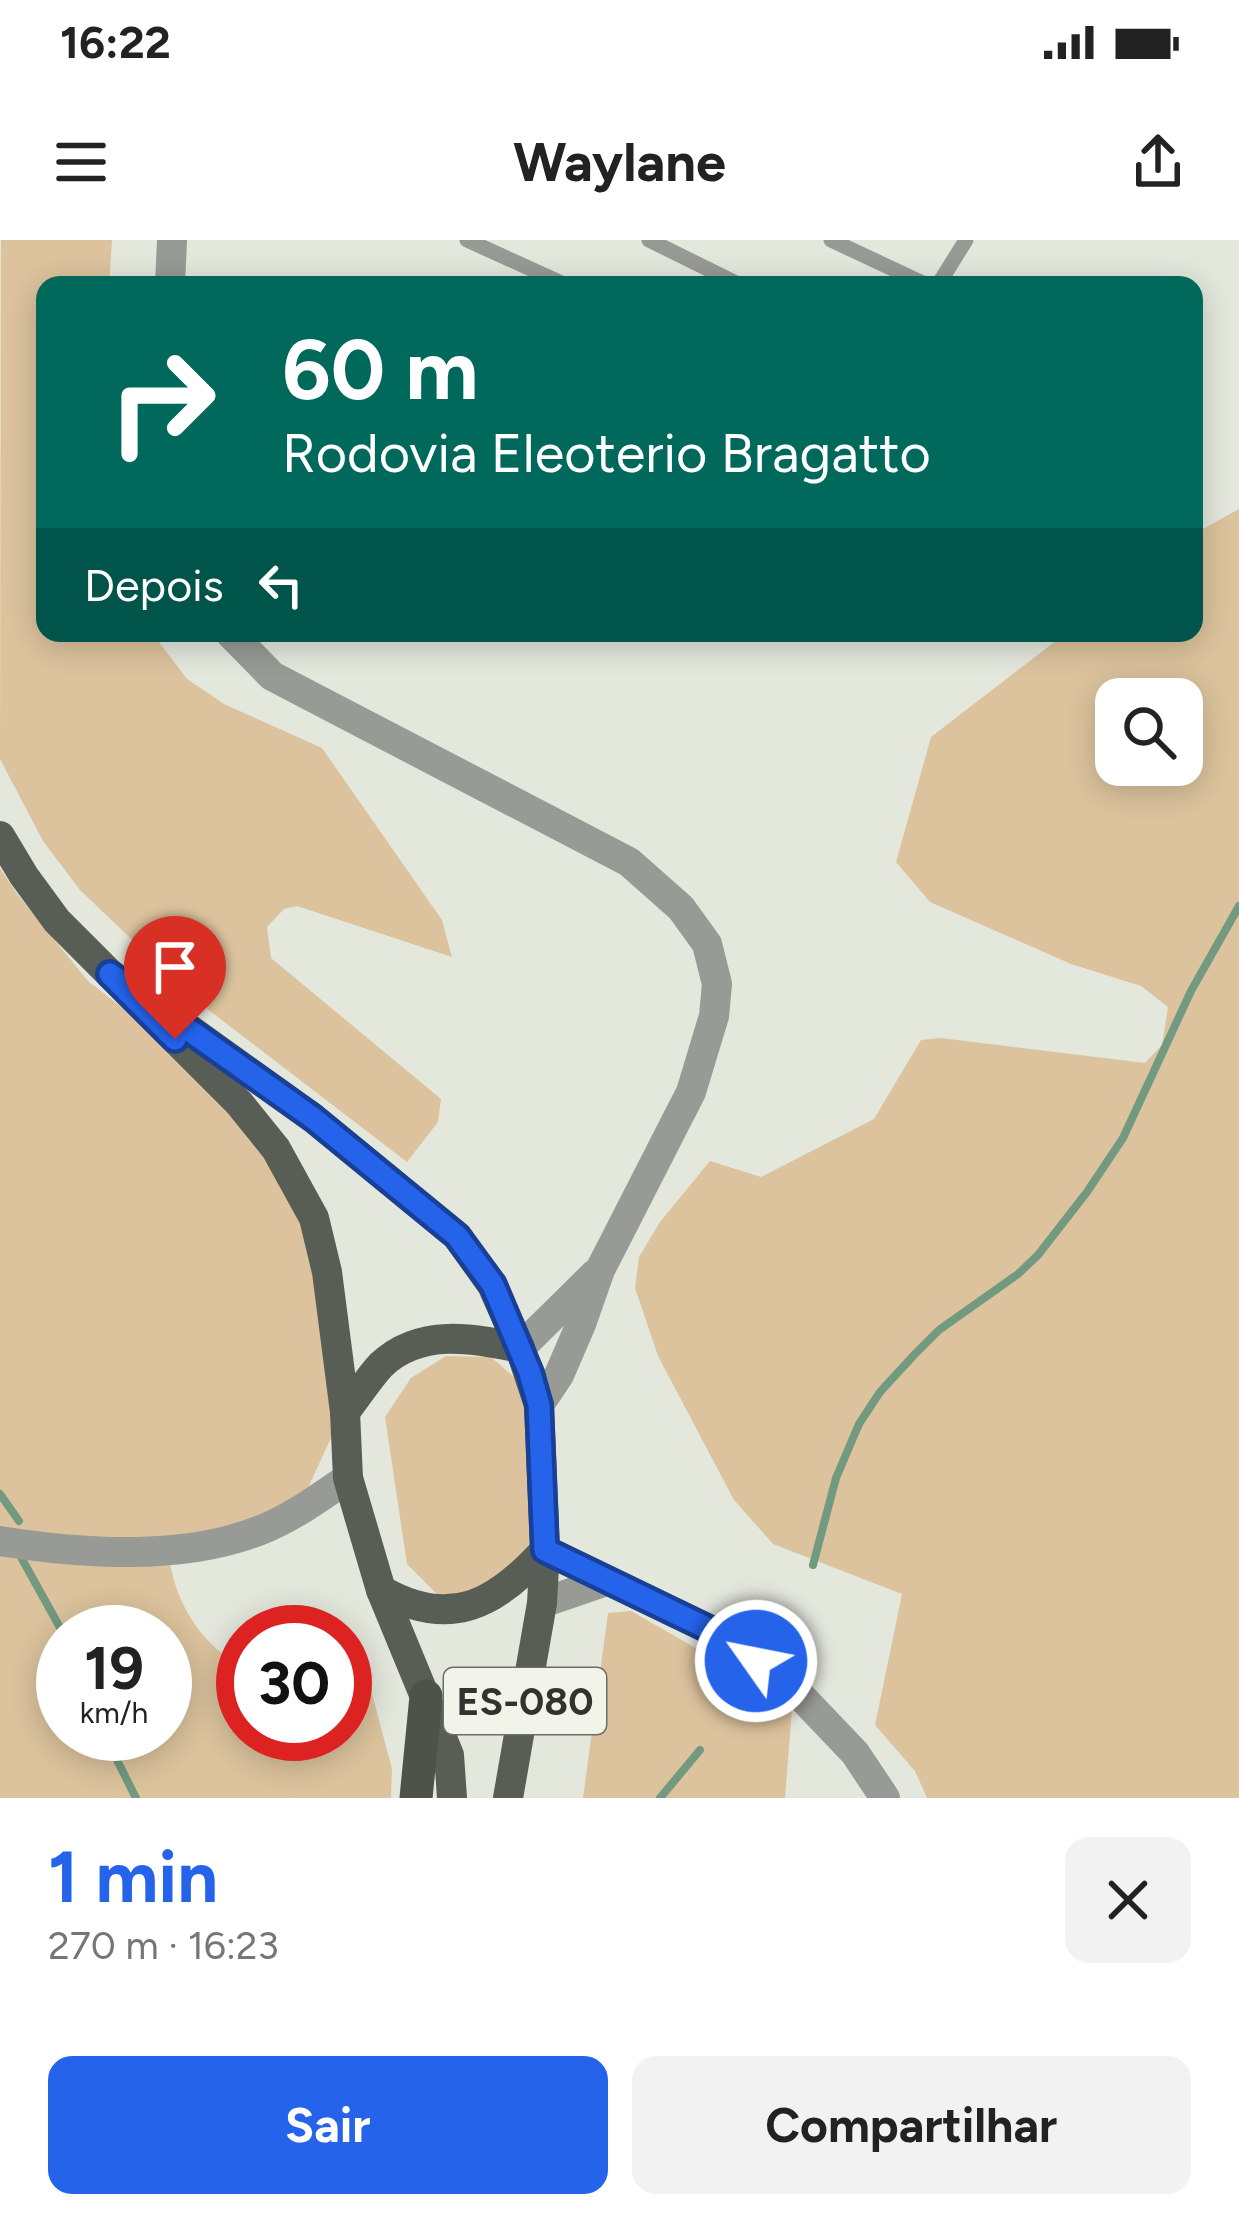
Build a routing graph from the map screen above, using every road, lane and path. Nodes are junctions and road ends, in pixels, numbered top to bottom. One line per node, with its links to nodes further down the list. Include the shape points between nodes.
1 (172, 240): 6 (street)
2 (467, 240): 7 (lane)
3 (649, 240): 8 (lane)
4 (831, 240): 9 (lane)
5 (966, 240): 10 (lane)
6 (170, 276)
7 (546, 276)
8 (722, 276)
9 (908, 276)
10 (944, 276)
11 (239, 642): 14 (street, via 272,676 628,862 681,908 707,944 717,984 714,1016 691,1092)
12 (0, 836): 13 (main road, ES-080, via 57,921)
13 (110, 974): 15 (main road, ES-080, via 313,1118 457,1236 493,1285); 17 (main road, ES-080, via 239,1103 314,1218)
14 (600, 1270): 15 (street); 16 (street, via 567,1358)
15 (520, 1348): 16 (main road, ES-080); 17 (main road, via 423,1342 381,1366)
16 (539, 1405): 20 (main road, ES-080)
17 (345, 1412): 18 (main road, ES-080)
18 (347, 1478): 19 (street, via 266,1528 218,1543 166,1552); 22 (main road, ES-080)
19 (0, 1541)
20 (545, 1550): 21 (street); 22 (main road, via 481,1604 429,1609); 23 (main road, ES-080)
21 (606, 1581): 23 (street); 28 (street, via 721,1635 792,1687)
22 (381, 1590): 24 (main road, ES-080)
23 (542, 1603): 27 (main road, ES-080)
24 (426, 1696): 25 (highway, ES-080); 26 (main road, ES-080, via 449,1755)
25 (416, 1798)
26 (452, 1798)
27 (508, 1798)
28 (885, 1798)

